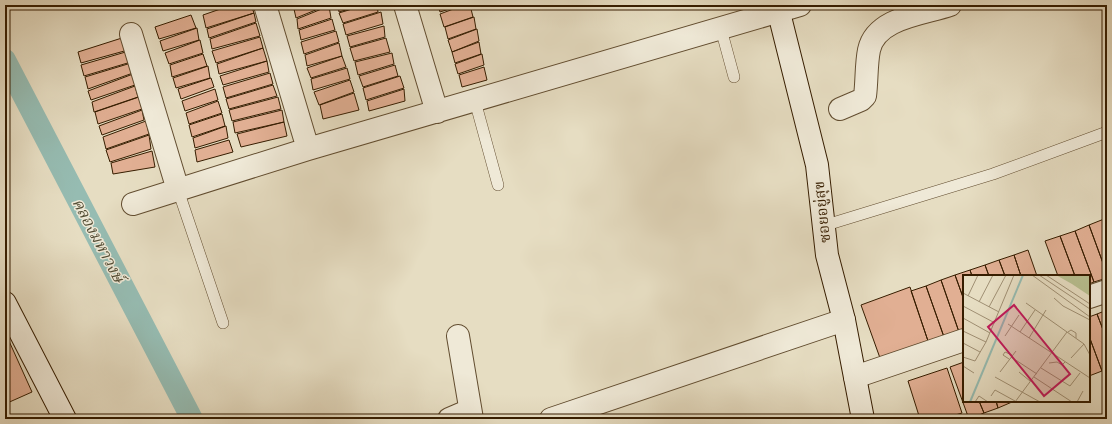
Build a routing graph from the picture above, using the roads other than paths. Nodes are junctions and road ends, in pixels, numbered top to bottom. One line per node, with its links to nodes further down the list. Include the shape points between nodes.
1 (265, 5): 13 (street)
2 (405, 5): 11 (street)
3 (800, 5): 5 (street)
4 (950, 5): 10 (street, via 891,23 883,29 869,50 864,96)
5 (778, 8): 6 (street); 17 (street, ซอยอยู่สุข, via 817,165)
6 (721, 29): 8 (lane); 9 (street)
7 (131, 34): 15 (street)
8 (734, 77)
9 (476, 101): 11 (street); 14 (lane)
10 (840, 110)
11 (438, 112): 13 (street)
12 (1107, 132): 17 (lane, via 993,174)
13 (308, 149): 15 (street)
14 (498, 185)
15 (178, 190): 16 (street); 22 (lane)
16 (133, 204)
17 (823, 226): 21 (street, ซอยอยู่สุข, via 827,255)
18 (1107, 291): 19 (street)
19 (1090, 297)
20 (5, 303): 23 (street)
21 (844, 320): 26 (street, ซอยอยู่สุข); 30 (street)
22 (223, 323)
23 (10, 327): 28 (street)
24 (458, 336): 27 (street)
25 (963, 340): 26 (street)
26 (855, 377): 31 (street, ซอยอยู่สุข)
27 (471, 414): 29 (street)
28 (65, 419)
29 (449, 419)
30 (551, 419)
31 (864, 419)

